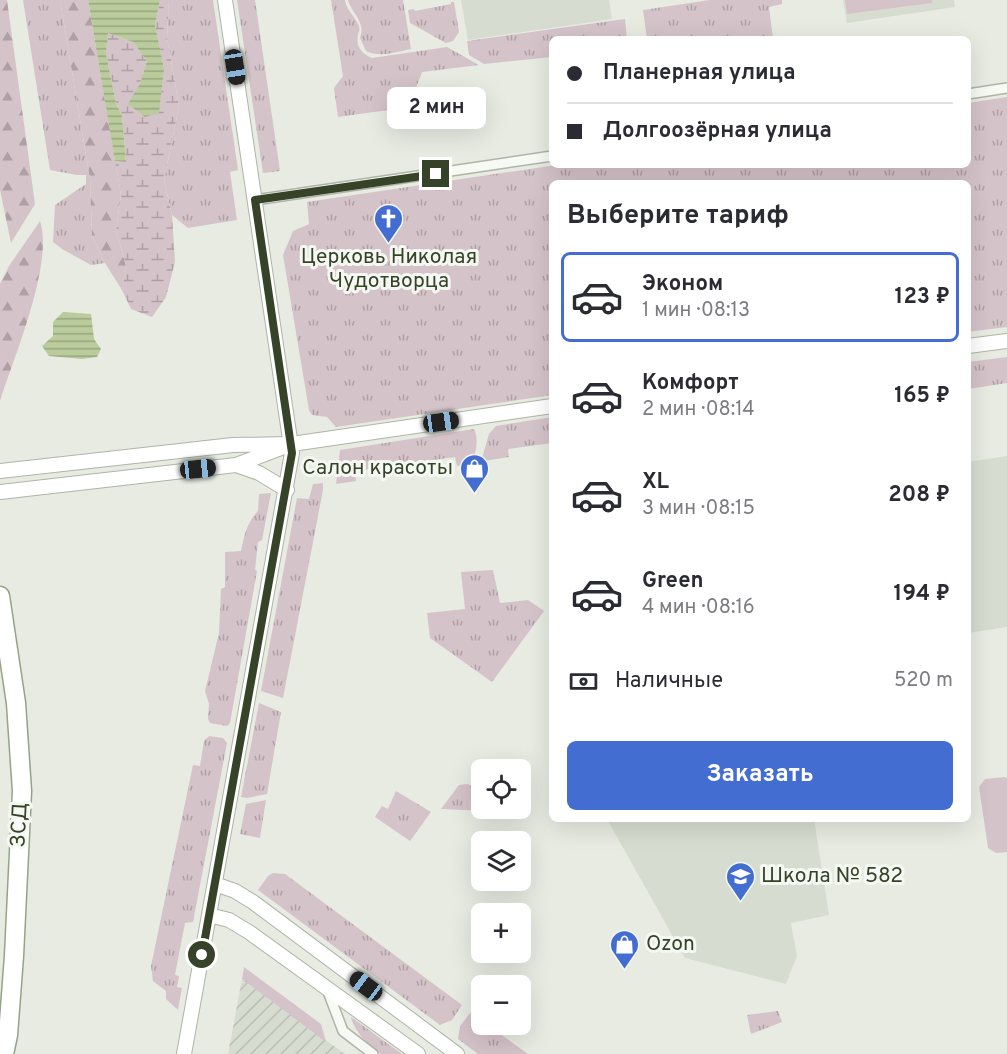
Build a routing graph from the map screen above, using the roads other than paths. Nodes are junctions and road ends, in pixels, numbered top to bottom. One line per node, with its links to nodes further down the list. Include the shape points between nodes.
1 (225, 0): 5 (main road)
2 (1007, 88): 3 (street)
3 (971, 94)
4 (549, 156): 5 (street)
5 (255, 200): 9 (main road)
6 (1007, 341): 7 (main road)
7 (971, 346)
8 (549, 406): 9 (main road)
9 (292, 444): 10 (main road); 11 (main road, via 233,445); 12 (main road)
10 (236, 465): 12 (main road, via 259,472); 13 (main road)
11 (0, 471)
12 (287, 490): 15 (main road)
13 (0, 492)
14 (0, 596): 18 (highway, ЗСД, via 16,704 22,791 14,956)
15 (215, 884): 16 (main road); 22 (main road, via 253,902)
16 (209, 915): 17 (main road, via 249,932); 19 (main road)
17 (327, 989): 20 (street, via 343,1031); 21 (main road)
18 (4, 1054)
19 (184, 1054)
20 (373, 1054)
21 (418, 1054)
22 (457, 1054)

